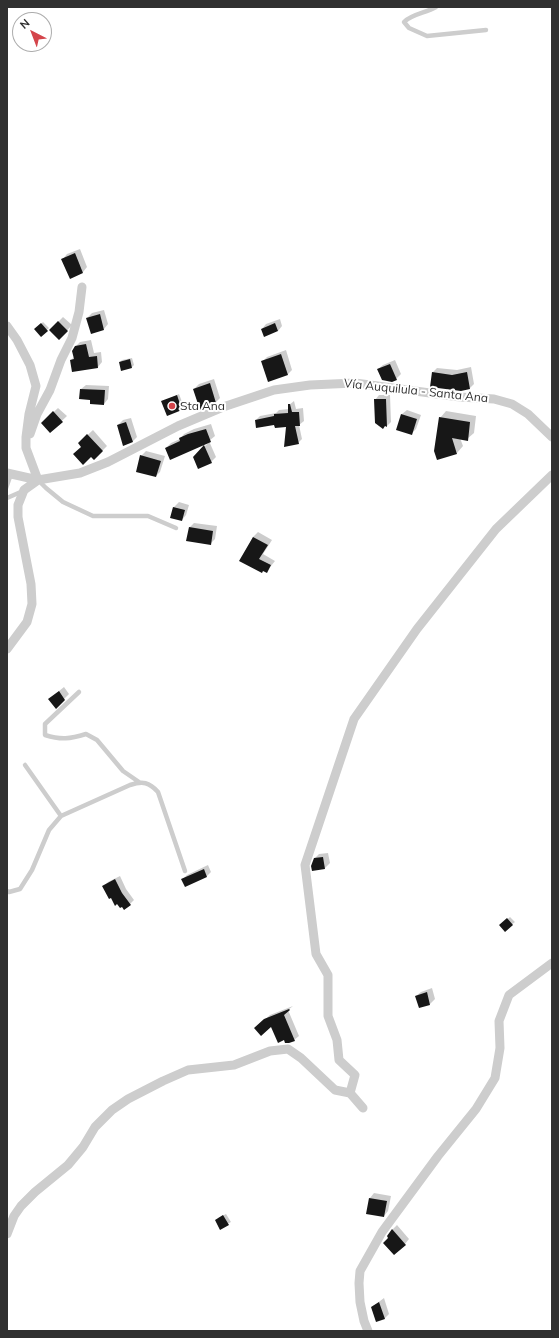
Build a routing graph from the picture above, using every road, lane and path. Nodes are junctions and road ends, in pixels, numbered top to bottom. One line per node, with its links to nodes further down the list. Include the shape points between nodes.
1 (436, 7): 2 (lane, via 404,22 408,28 427,36)
2 (486, 30)
3 (82, 287): 5 (street, via 72,338 30,434)
4 (7, 326): 5 (street, via 30,365 36,386)
5 (26, 437): 9 (street, via 26,448)
6 (552, 437): 9 (street, Vía Auquilula - Santa Ana, via 528,414 512,404 494,399 354,383 310,385 274,390 223,407 178,426 108,462 80,473)
7 (7, 473): 9 (street)
8 (552, 475): 21 (street, via 496,529 416,629 354,719 305,865 316,954 328,975 328,1016 339,1060 355,1075)
9 (38, 480): 10 (street, Vía Auquilula - Santa Ana); 12 (lane, via 64,502 93,516 148,516)
10 (24, 490): 11 (lane); 13 (street, via 18,505 18,517 31,584 32,604 27,622)
11 (7, 498)
12 (176, 528)
13 (7, 649)
14 (79, 692): 16 (lane, via 45,724 45,735 59,739 86,734 97,740 123,771)
15 (25, 765): 17 (lane)
16 (139, 782): 17 (lane); 18 (lane, via 147,782 158,792)
17 (61, 816): 19 (lane, via 49,830 32,870 20,889)
18 (185, 871)
19 (7, 891)
20 (552, 963): 24 (street, via 509,995 499,1021 500,1048 495,1078 476,1109 382,1232 360,1271 360,1302)
21 (350, 1093): 22 (street); 23 (street, via 335,1090 288,1049 270,1051 234,1065 188,1070 162,1081 112,1110 95,1127 68,1165 21,1206)
22 (363, 1108)
23 (7, 1234)
24 (368, 1331)

